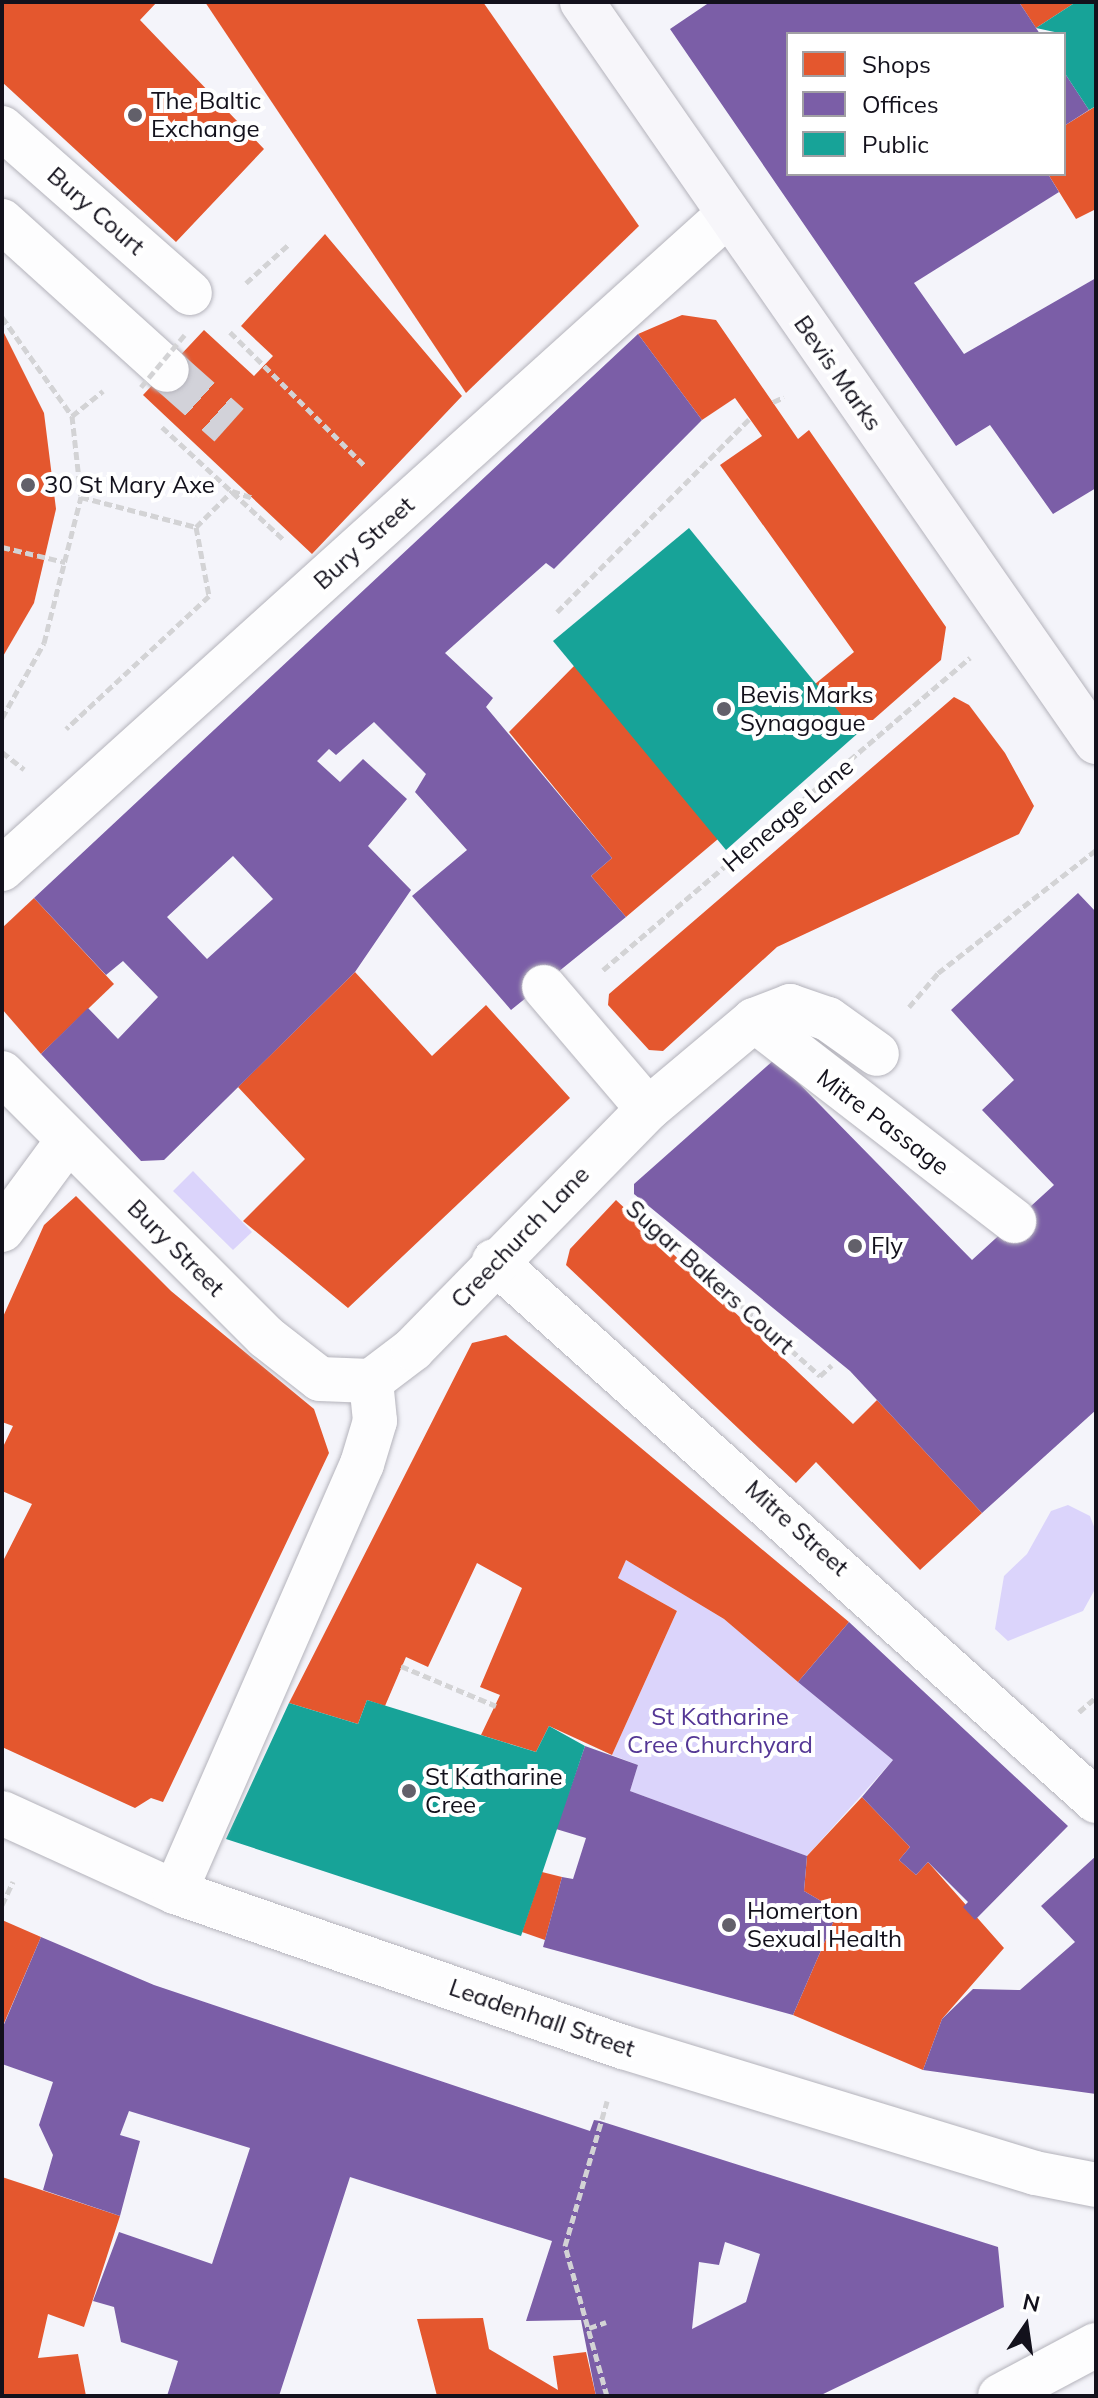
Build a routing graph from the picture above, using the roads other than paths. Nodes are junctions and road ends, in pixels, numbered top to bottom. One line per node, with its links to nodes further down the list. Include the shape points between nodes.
1 (588, 4): 3 (main road, Bevis Marks)
2 (2, 128): 5 (street, Bury Court)
3 (725, 217): 7 (main road, Bevis Marks); 8 (street, Bury Street)
4 (2, 221): 6 (street)
5 (189, 312)
6 (154, 378)
7 (1096, 742)
8 (2, 869)
9 (551, 996): 13 (street)
10 (754, 1020): 11 (street, Creechurch Lane, via 790,1006 828,1019); 13 (street, Creechurch Lane); 15 (street, Mitre Passage)
11 (877, 1054)
12 (2, 1073): 14 (street, Bury Street)
13 (648, 1109): 17 (street, Creechurch Lane)
14 (68, 1140): 16 (street); 18 (street, Bury Street, via 266,1337 320,1379)
15 (1014, 1221)
16 (2, 1230)
17 (494, 1261): 18 (street, Creechurch Lane, via 413,1349); 19 (street, Mitre Street)
18 (371, 1381): 21 (street, via 375,1421 362,1464)
19 (1096, 1801)
20 (2, 1813): 21 (street, Leadenhall Street)
21 (175, 1892): 22 (street, Leadenhall Street, via 623,2047 1035,2173)
22 (1096, 2185)
23 (1096, 2345): 24 (street)
24 (1000, 2396)

